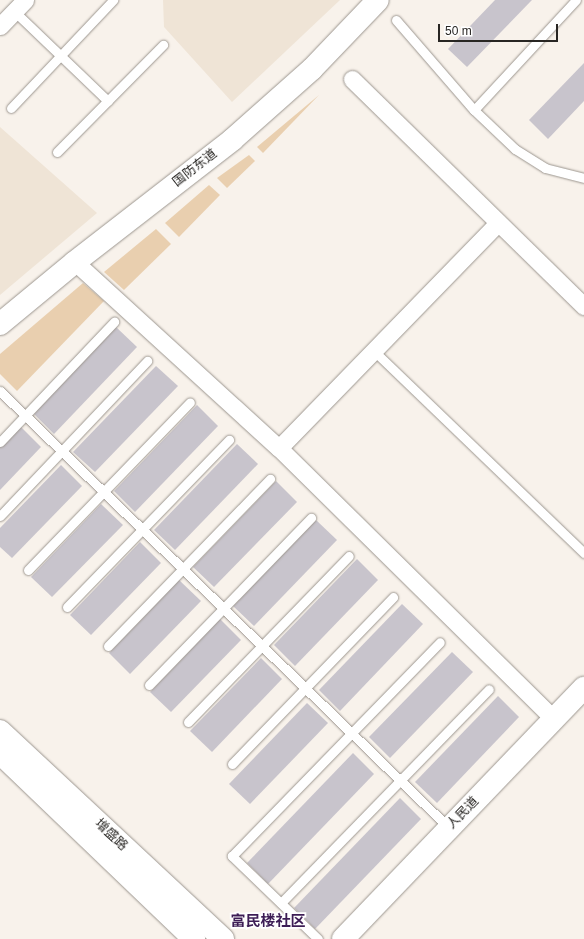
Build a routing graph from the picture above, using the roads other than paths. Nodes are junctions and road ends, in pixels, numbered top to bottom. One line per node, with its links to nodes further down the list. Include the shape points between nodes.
1 (113, 0): 8 (lane)
2 (378, 0): 16 (street, 国防东道, via 312,69 232,140)
3 (576, 0): 12 (lane)
4 (20, 6): 6 (street); 8 (lane)
5 (396, 20): 12 (lane)
6 (0, 26)
7 (164, 45): 10 (lane)
8 (60, 55): 10 (lane); 11 (lane)
9 (352, 79): 15 (street)
10 (108, 101): 13 (lane)
11 (10, 108)
12 (474, 110): 14 (lane, via 515,149 545,168)
13 (57, 152)
14 (584, 178)
15 (498, 223): 17 (street); 20 (street)
16 (75, 262): 19 (street, 国防东道); 27 (street)
17 (584, 306)
18 (114, 322): 24 (lane)
19 (0, 324)
20 (373, 350): 27 (street); 34 (lane)
21 (147, 361): 28 (lane)
22 (0, 391): 24 (lane)
23 (190, 402): 30 (lane)
24 (26, 416): 26 (lane); 28 (lane)
25 (229, 440): 33 (lane)
26 (0, 442)
27 (279, 448): 48 (street)
28 (62, 451): 30 (lane); 31 (lane)
29 (270, 479): 36 (lane)
30 (104, 492): 33 (lane); 37 (lane)
31 (0, 516)
32 (311, 518): 40 (lane)
33 (142, 529): 36 (lane); 39 (lane)
34 (584, 553)
35 (349, 556): 43 (lane)
36 (183, 569): 40 (lane); 42 (lane)
37 (28, 570)
38 (393, 597): 45 (lane)
39 (67, 607)
40 (224, 609): 43 (lane); 44 (lane)
41 (440, 642): 51 (lane)
42 (108, 646)
43 (262, 646): 45 (lane); 49 (lane)
44 (150, 685)
45 (305, 688): 51 (lane); 53 (lane)
46 (584, 688): 48 (street, 人民道)
47 (489, 689): 54 (lane)
48 (554, 719): 55 (street, 人民道)
49 (188, 722)
50 (0, 731): 58 (street, 增盛路)
51 (351, 733): 54 (lane); 56 (lane, via 232,856)
52 (0, 754): 57 (street, 增盛路)
53 (232, 764)
54 (400, 781): 55 (lane); 56 (lane)
55 (448, 828): 60 (street, 人民道)
56 (281, 904): 59 (lane)
57 (194, 939)
58 (222, 939)
59 (318, 939)
60 (343, 939)

